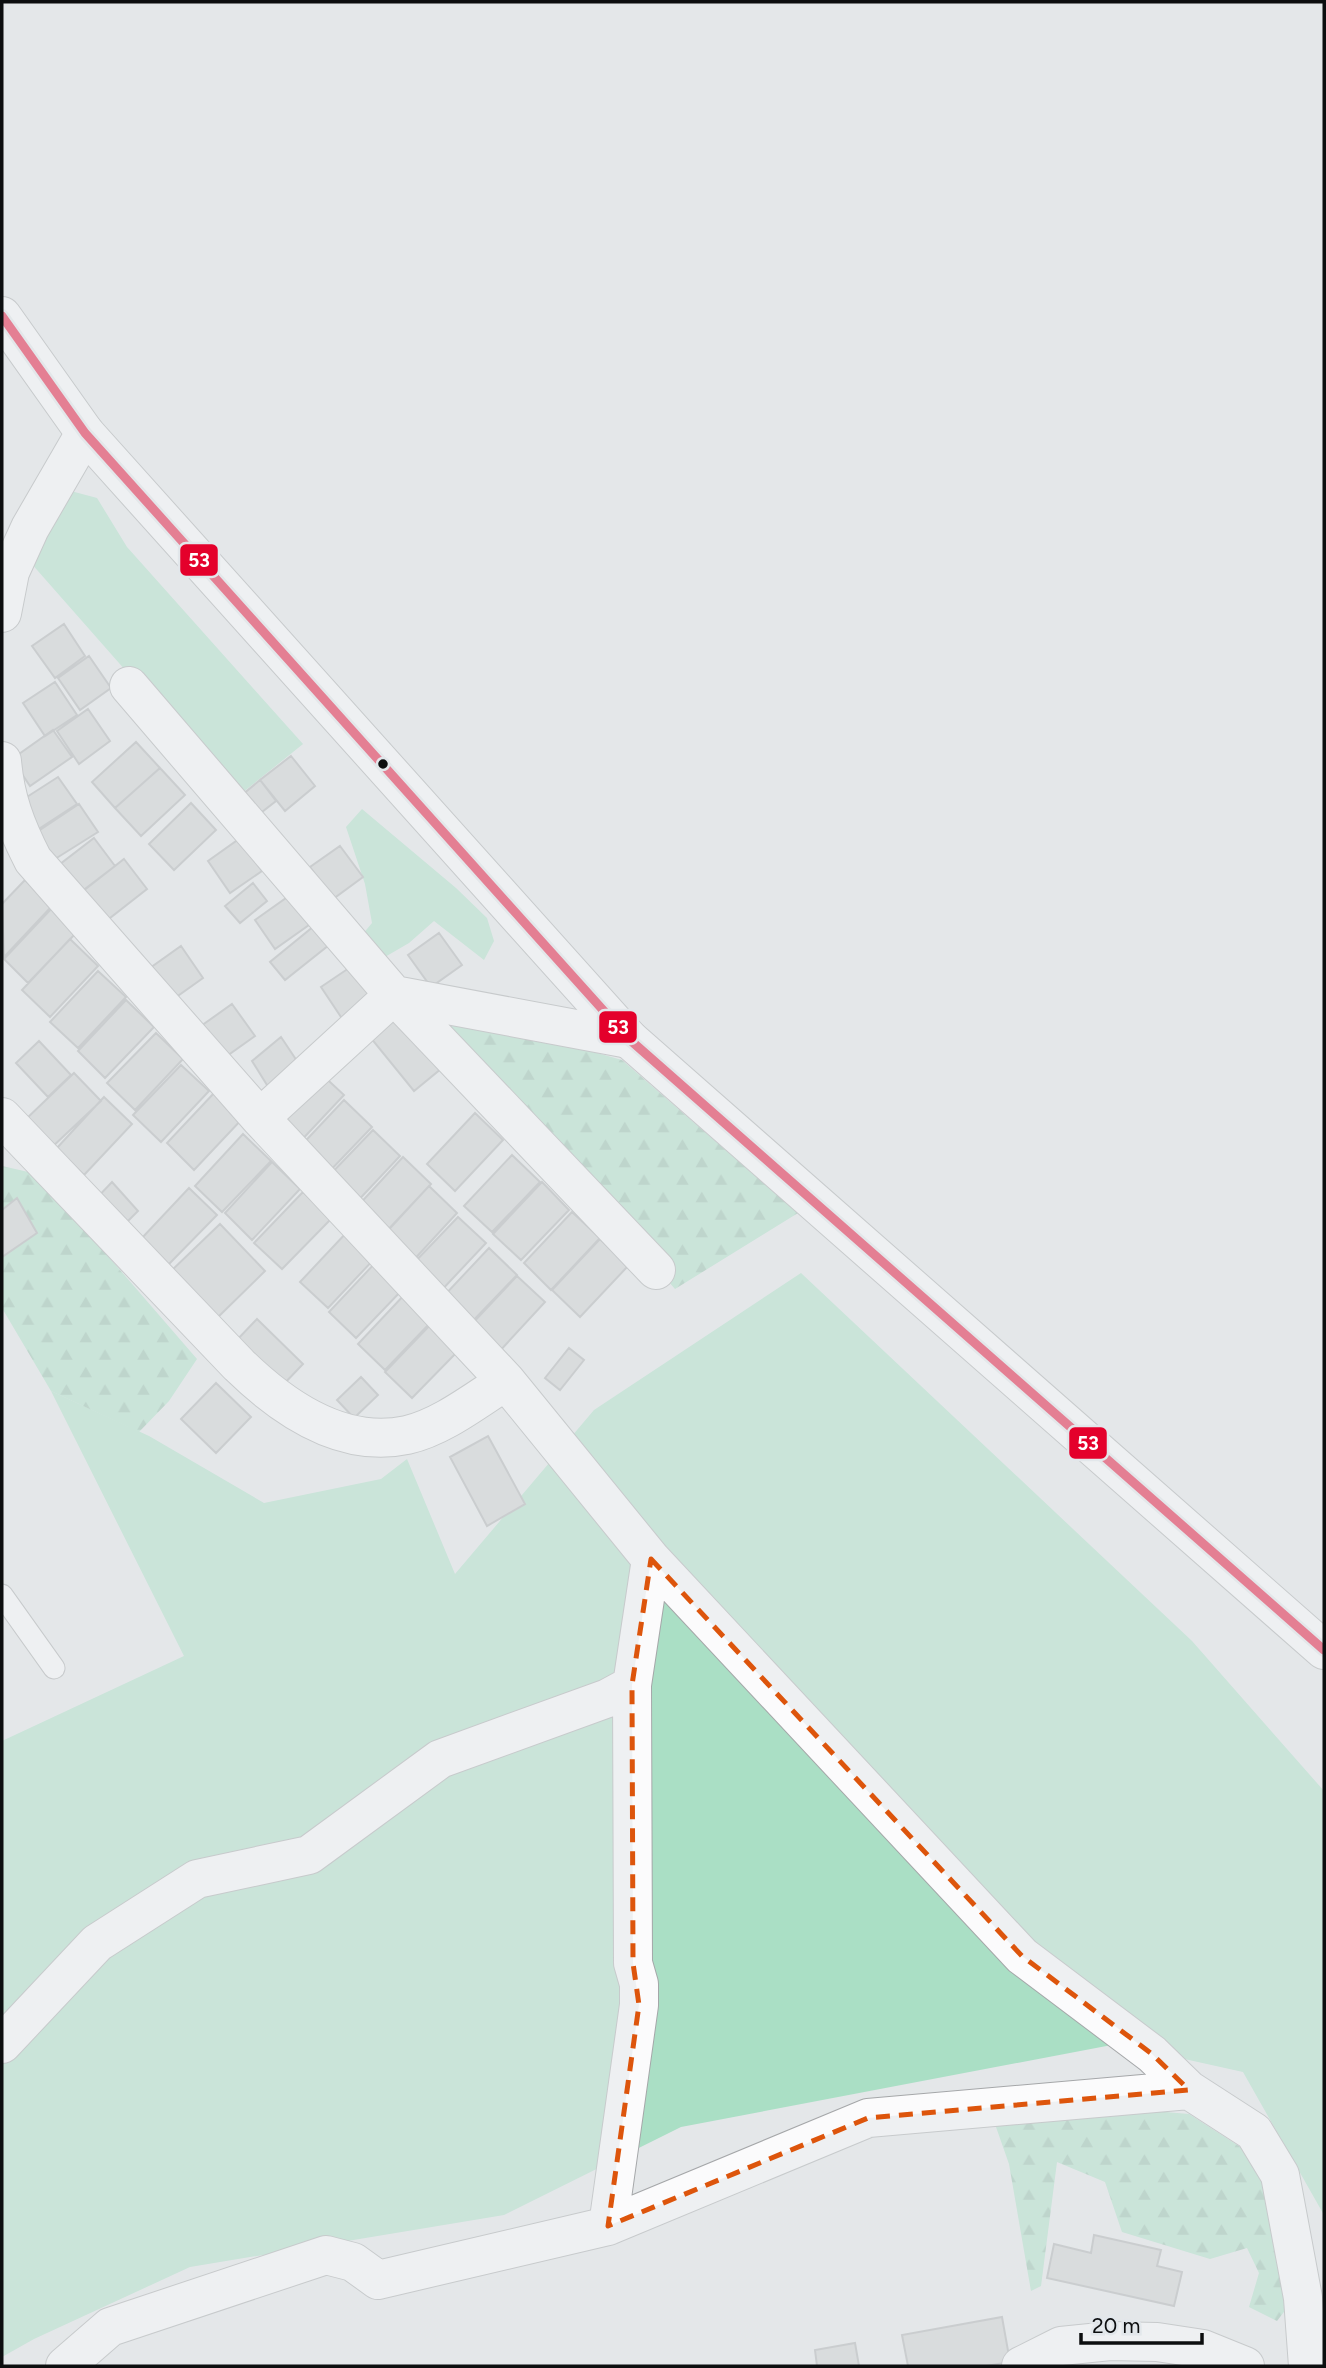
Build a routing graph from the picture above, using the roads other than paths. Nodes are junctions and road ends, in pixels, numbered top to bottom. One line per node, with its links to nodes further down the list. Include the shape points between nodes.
1 (2, 316): 2 (street)
2 (85, 432): 3 (street, via 30,528 10,572); 7 (street)
3 (2, 613)
4 (129, 686): 6 (street)
5 (2, 761): 9 (street, via 4,788 33,860)
6 (394, 995): 7 (street); 9 (street); 10 (street)
7 (629, 1040): 14 (street)
8 (2, 1117): 11 (street, via 239,1365 268,1394 296,1413 331,1428 377,1438 408,1435 439,1422)
9 (260, 1118): 11 (street)
10 (656, 1270)
11 (506, 1381): 12 (street)
12 (651, 1559): 16 (street); 18 (street, via 1022,1956 1152,2054)
13 (2, 1595): 15 (lane)
14 (1324, 1650)
15 (54, 1668)
16 (632, 1685): 17 (street, via 608,1699 440,1759 309,1855 197,1879 97,1942); 19 (street, via 633,1963 639,2005)
17 (2, 2044)
18 (1189, 2090): 19 (street, via 867,2118); 23 (street, via 1254,2132 1280,2175 1303,2298)
19 (608, 2226): 20 (street, via 378,2280 353,2262 326,2255 110,2327)
20 (65, 2366)
21 (1021, 2366): 22 (street, via 1061,2346 1110,2341 1157,2342 1203,2350)
22 (1245, 2366)
23 (1308, 2366)

